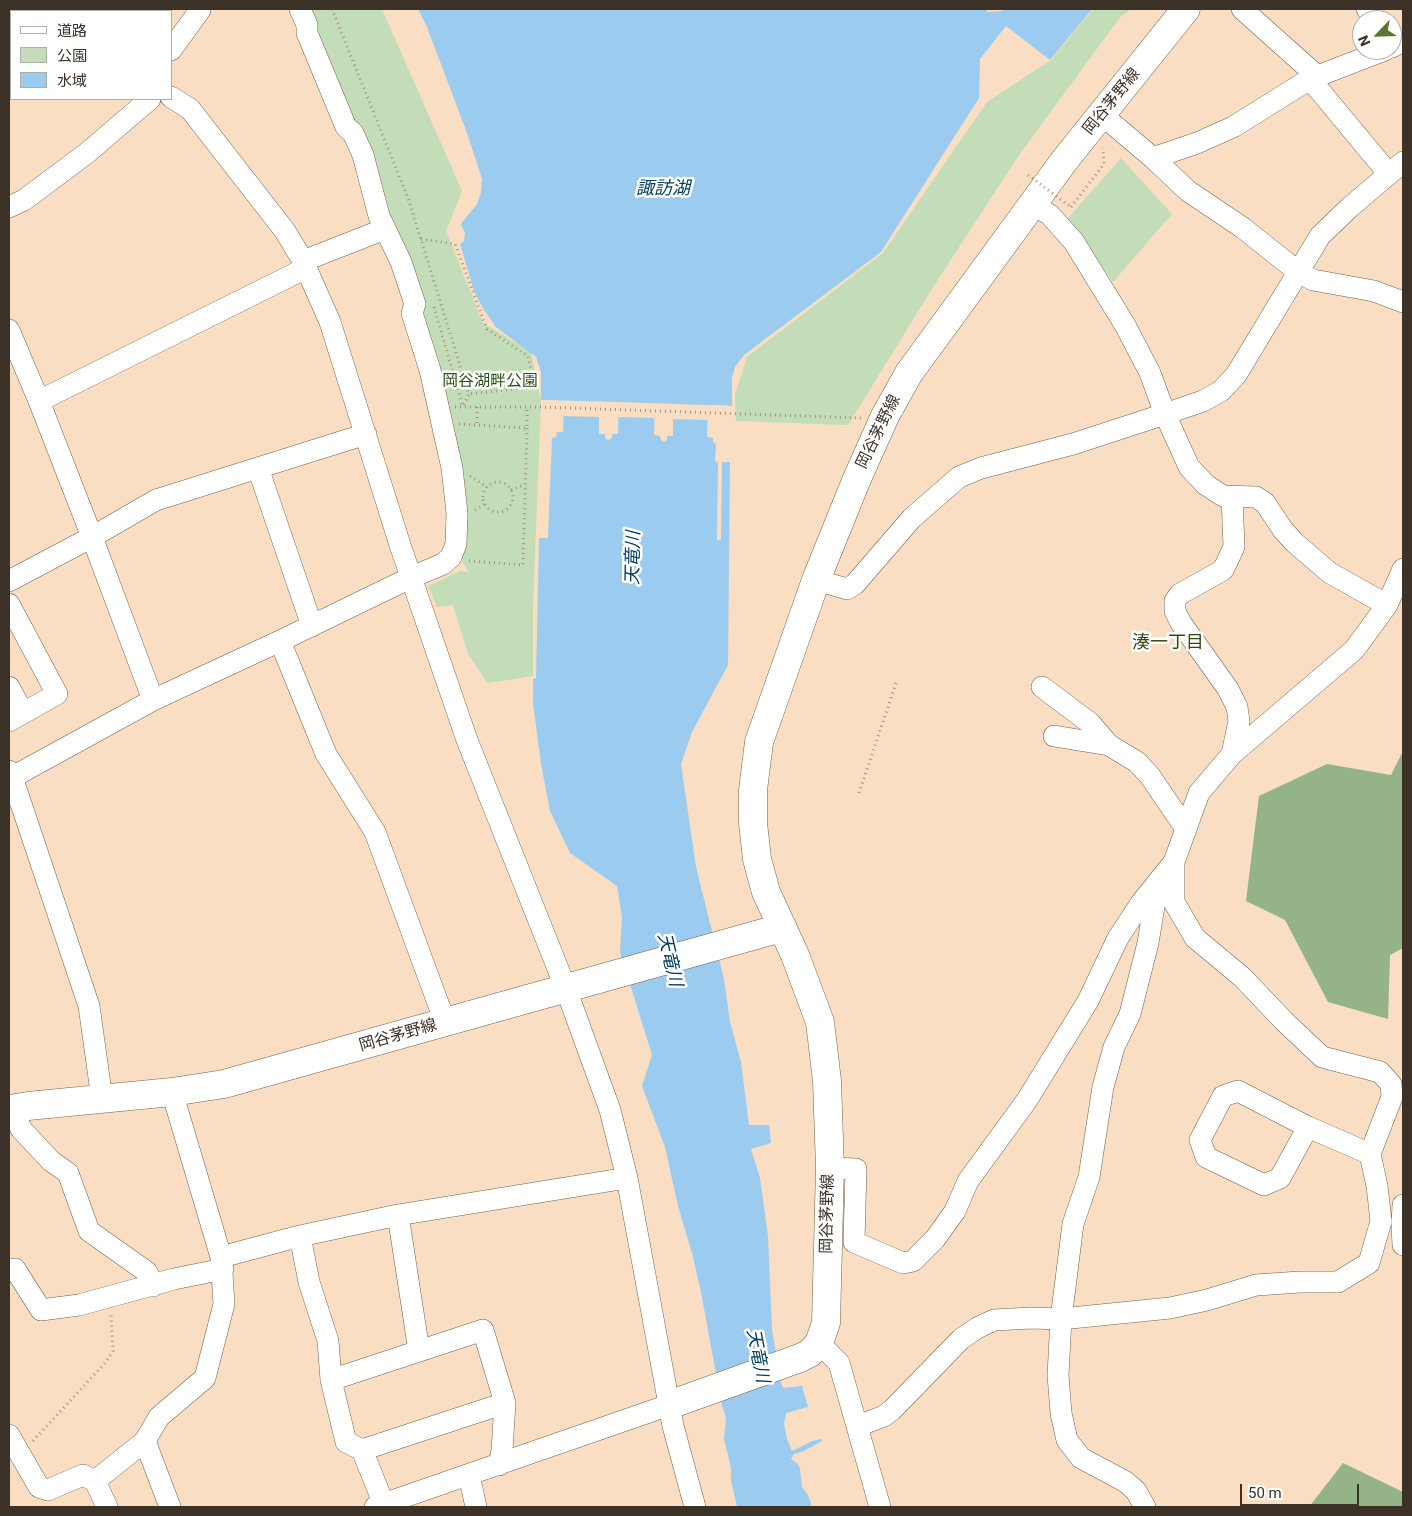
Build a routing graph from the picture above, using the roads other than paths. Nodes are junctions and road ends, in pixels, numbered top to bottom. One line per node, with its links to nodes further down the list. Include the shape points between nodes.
1 (288, 9): 6 (street, via 300,29)
2 (300, 9): 6 (street)
3 (1186, 9): 12 (main road, 岡谷茅野線)
4 (1242, 9): 9 (street)
5 (200, 10): 7 (street)
6 (307, 33): 17 (street, via 346,127 344,136)
7 (172, 49)
8 (1355, 60): 9 (street)
9 (1314, 77): 13 (street, via 1233,127); 14 (street)
10 (172, 98): 18 (street, via 190,109 285,231)
11 (149, 100): 16 (street, via 87,153 24,200)
12 (1102, 115): 13 (street); 15 (main road, 岡谷茅野線)
13 (1153, 158): 19 (street, via 1188,191)
14 (1396, 168): 19 (street, via 1320,236)
15 (1034, 204): 23 (street, via 1050,215 1074,242 1126,325 1150,374); 30 (main road, 岡谷茅野線, via 904,381 856,480)
16 (9, 207)
17 (382, 230): 18 (street); 29 (street, via 405,308 412,313 430,370 452,468 457,513 456,544 451,558)
18 (305, 265): 22 (street); 24 (street, via 330,322)
19 (1297, 271): 20 (street, via 1313,280 1374,291); 23 (street, via 1236,375 1221,391 1204,401)
20 (1403, 302)
21 (9, 330): 22 (street)
22 (39, 400): 27 (street)
23 (1164, 414): 26 (street, via 1189,467 1206,485 1223,496); 30 (street, via 959,477 912,518 855,584 847,589)
24 (366, 434): 25 (street); 29 (street)
25 (258, 468): 27 (street, via 156,500); 34 (street)
26 (1232, 497): 33 (street, via 1256,497 1265,503 1295,544 1330,573); 42 (street, via 1234,546 1223,570 1180,594 1175,601 1175,611 1180,623 1228,688 1237,707 1239,721)
27 (92, 537): 31 (street); 38 (street)
28 (1403, 569): 33 (street)
29 (412, 577): 34 (street); 48 (street, via 467,740)
30 (816, 580): 47 (main road, 岡谷茅野線, via 759,742 753,823)
31 (9, 581)
32 (9, 604): 39 (street, via 57,694)
33 (1387, 605): 42 (street, via 1354,650)
34 (312, 626): 35 (street)
35 (280, 641): 38 (street); 49 (street, via 326,754 375,832)
36 (9, 687): 39 (street)
37 (1042, 687): 41 (street, via 1090,723)
38 (153, 700): 43 (street)
39 (16, 717)
40 (1054, 736): 41 (street)
41 (1109, 745): 44 (street, via 1137,762 1150,776)
42 (1232, 754): 44 (street, via 1199,793)
43 (10, 776): 51 (street, via 88,1006)
44 (1186, 829): 45 (street)
45 (1174, 862): 46 (street); 54 (street, via 1174,902 1195,938 1242,977 1322,1057 1380,1072 1391,1084 1392,1097)
46 (1159, 880): 55 (street, via 1118,938 1088,1001 1027,1100 968,1181 955,1211 913,1261 903,1263 854,1242 856,1169); 64 (street, via 1148,943 1130,1014 1114,1047 1103,1087 1089,1177 1073,1224)
47 (771, 931): 48 (main road, 岡谷茅野線); 55 (main road, 岡谷茅野線, via 794,955 820,1022 828,1081)
48 (574, 987): 49 (main road, 岡谷茅野線); 56 (street)
49 (445, 1022): 50 (main road, 岡谷茅野線, via 224,1084)
50 (172, 1092): 51 (main road, 岡谷茅野線); 61 (street)
51 (102, 1099): 52 (main road, 岡谷茅野線)
52 (11, 1108): 63 (street, via 21,1129 51,1161 68,1173 89,1232 147,1272)
53 (1308, 1127): 53 (street, via 1238,1091 1223,1096 1200,1140 1206,1157 1264,1185 1280,1178); 54 (street)
54 (1370, 1154): 58 (street)
55 (830, 1168): 65 (main road, 岡谷茅野線, via 826,1323)
56 (627, 1178): 57 (street); 69 (street)
57 (398, 1215): 60 (street); 66 (street)
58 (1381, 1220): 59 (street); 64 (street, via 1369,1263 1338,1282 1256,1286 1170,1308)
59 (1403, 1225)
60 (300, 1236): 61 (street); 67 (street, via 309,1282 328,1341)
61 (222, 1263): 63 (street); 72 (street, via 224,1304 205,1378 159,1418)
62 (9, 1270): 63 (street, via 15,1269 41,1310)
63 (153, 1286)
64 (1061, 1319): 70 (street, via 994,1320 977,1328 961,1339 892,1410); 83 (street, via 1058,1376 1067,1440 1080,1458 1126,1482 1136,1491)
65 (814, 1348): 69 (main road, via 800,1358); 70 (street, via 839,1363)
66 (419, 1351): 67 (street); 68 (street, via 483,1330)
67 (331, 1380): 73 (street, via 346,1442)
68 (505, 1403): 73 (street); 74 (street)
69 (676, 1403): 74 (street); 81 (street)
70 (858, 1426): 82 (street)
71 (9, 1435): 76 (street, via 39,1487 48,1490 83,1475)
72 (145, 1440): 76 (street); 79 (street)
73 (362, 1450): 77 (street)
74 (498, 1465): 75 (street)
75 (469, 1475): 77 (street); 80 (street)
76 (96, 1481): 78 (street)
77 (381, 1506)
78 (107, 1507)
79 (170, 1507)
80 (476, 1507)
81 (695, 1507)
82 (880, 1507)
83 (1145, 1507)

